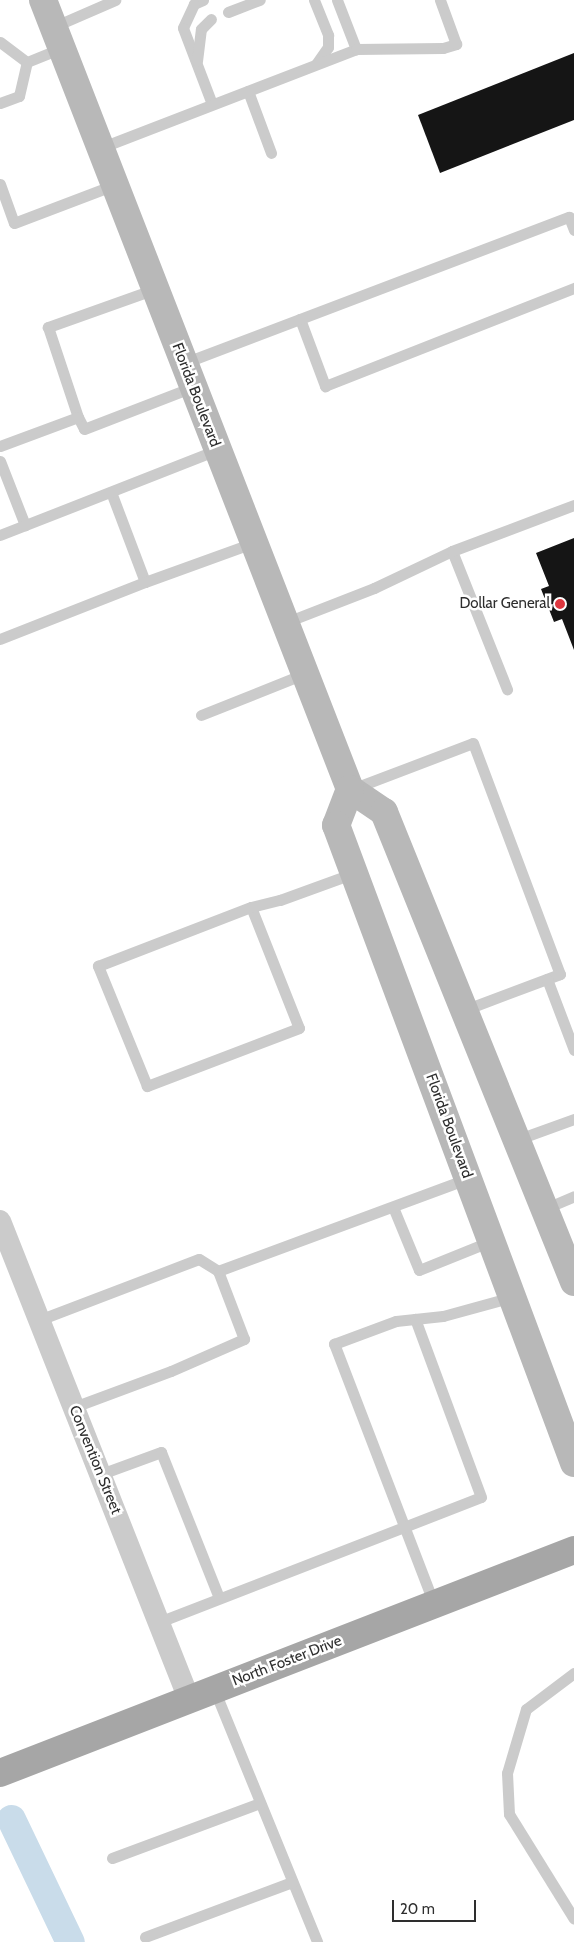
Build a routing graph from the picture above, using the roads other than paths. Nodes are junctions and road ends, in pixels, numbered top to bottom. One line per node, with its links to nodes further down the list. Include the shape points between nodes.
1 (43, 0): 10 (main road, Florida Boulevard)
2 (115, 0): 10 (lane)
3 (203, 0): 14 (lane, via 194,4 183,28)
4 (260, 0): 8 (lane)
5 (314, 0): 15 (lane, via 328,35 328,47)
6 (337, 0): 12 (lane)
7 (440, 0): 12 (lane, via 456,44 443,48)
8 (228, 12)
9 (211, 19): 14 (lane, via 202,29)
10 (57, 37): 13 (lane); 19 (main road, Florida Boulevard)
11 (0, 42): 13 (lane)
12 (356, 49): 15 (lane)
13 (27, 62): 17 (lane, via 19,96)
14 (196, 64): 18 (lane)
15 (316, 64): 16 (lane)
16 (248, 91): 18 (lane); 20 (lane)
17 (0, 103)
18 (212, 104): 19 (lane)
19 (100, 148): 22 (main road, Florida Boulevard)
20 (271, 152)
21 (0, 184): 22 (lane, via 14,223)
22 (114, 185): 25 (main road, Florida Boulevard)
23 (574, 230): 26 (lane, via 569,217)
24 (574, 288): 26 (lane, via 325,386)
25 (154, 289): 27 (main road, Florida Boulevard); 28 (lane, via 48,327)
26 (300, 319): 27 (lane)
27 (188, 375): 28 (lane, via 84,429); 30 (main road, Florida Boulevard)
28 (78, 417): 29 (lane)
29 (0, 446)
30 (218, 450): 32 (lane); 36 (main road, Florida Boulevard)
31 (0, 461): 34 (lane)
32 (111, 492): 34 (lane); 38 (lane)
33 (574, 505): 37 (lane)
34 (25, 525): 35 (lane)
35 (0, 534)
36 (253, 543): 38 (lane); 39 (main road, Florida Boulevard)
37 (452, 550): 39 (lane, via 374,588); 42 (lane)
38 (145, 582): 40 (lane)
39 (284, 623): 41 (main road, Florida Boulevard)
40 (0, 639)
41 (304, 674): 43 (lane); 44 (main road, Florida Boulevard)
42 (507, 689)
43 (201, 715)
44 (350, 789): 45 (main road, Florida Boulevard, via 336,825); 47 (lane, via 473,743 560,974); 48 (main road, via 384,812)
45 (354, 873): 46 (lane); 52 (main road, Florida Boulevard)
46 (251, 907): 46 (lane, via 98,966 147,1086 299,1028)
47 (548, 979): 48 (lane); 49 (lane)
48 (464, 1010): 51 (main road)
49 (574, 1050)
50 (574, 1118): 51 (lane)
51 (516, 1140): 55 (main road)
52 (469, 1178): 54 (lane); 57 (main road, Florida Boulevard)
53 (574, 1196): 55 (lane)
54 (393, 1207): 57 (lane, via 419,1270); 58 (lane)
55 (544, 1209): 59 (main road)
56 (0, 1221): 62 (street, Convention Street)
57 (491, 1241): 60 (main road, Florida Boulevard)
58 (218, 1271): 62 (lane, via 199,1258); 63 (lane, via 244,1339)
59 (574, 1282)
60 (512, 1297): 61 (lane, via 443,1316); 64 (main road, Florida Boulevard)
61 (415, 1319): 66 (lane, via 481,1497); 66 (lane, via 396,1321 334,1344)
62 (39, 1320): 63 (street, Convention Street)
63 (74, 1407): 65 (street, Convention Street)
64 (574, 1463)
65 (101, 1474): 68 (lane, via 161,1452); 70 (street, Convention Street)
66 (404, 1527): 68 (lane); 69 (lane)
67 (574, 1550): 69 (main road, North Foster Drive)
68 (219, 1598): 70 (lane)
69 (434, 1604): 72 (main road, North Foster Drive)
70 (159, 1622): 73 (street, Convention Street)
71 (574, 1673): 78 (lane, via 526,1709 507,1773 509,1814)
72 (214, 1689): 73 (main road, North Foster Drive); 75 (lane)
73 (189, 1699): 74 (main road, North Foster Drive)
74 (0, 1773)
75 (260, 1803): 76 (lane); 77 (lane)
76 (112, 1858)
77 (292, 1882): 79 (lane); 80 (lane)
78 (574, 1919)
79 (145, 1937)
80 (317, 1942)

